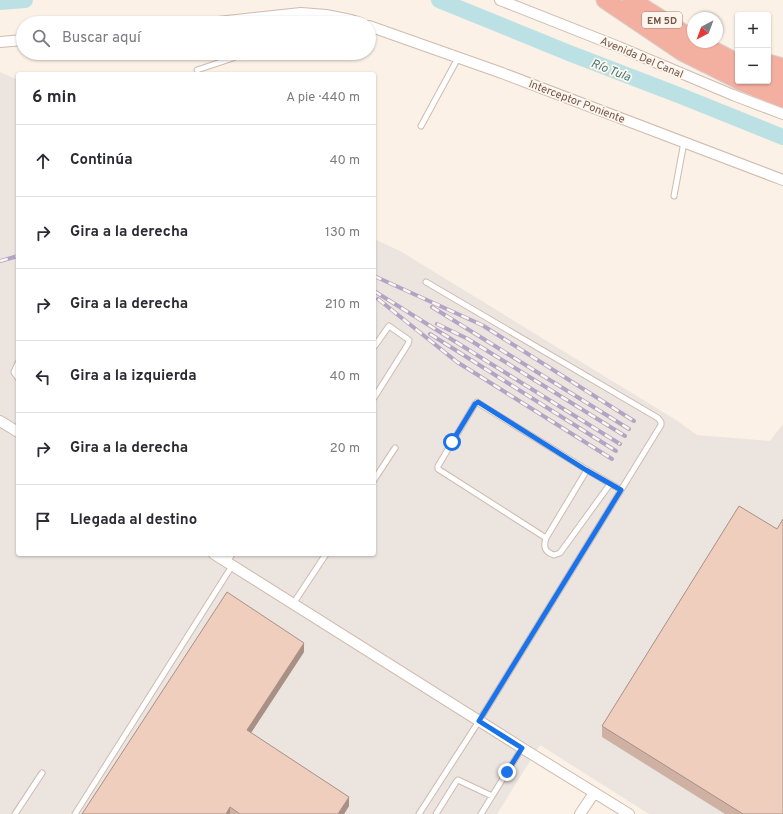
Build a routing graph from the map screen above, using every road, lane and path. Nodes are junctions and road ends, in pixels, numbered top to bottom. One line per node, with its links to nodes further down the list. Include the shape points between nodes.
1 (500, 0): 4 (street, Avenida Del Canal)
2 (606, 0): 24 (highway, EM 5D, via 682,52)
3 (632, 0): 9 (highway, via 650,4); 11 (highway, EM 5D)
4 (512, 2): 28 (street, Avenida Del Canal)
5 (293, 14): 6 (street); 7 (lane); 8 (street)
6 (274, 16)
7 (290, 16)
8 (331, 16)
9 (687, 27)
10 (376, 29): 17 (street, Interceptor Poniente)
11 (687, 35)
12 (16, 41): 13 (street)
13 (0, 42)
14 (723, 46): 16 (highway)
15 (709, 48): 19 (highway)
16 (735, 52)
17 (458, 58): 29 (lane); 30 (street, Interceptor Poniente)
18 (228, 60): 22 (lane)
19 (735, 61)
20 (771, 64): 21 (highway)
21 (783, 67)
22 (197, 70)
23 (771, 77): 25 (highway)
24 (735, 79)
25 (783, 83)
26 (746, 84): 27 (highway, EM 5D)
27 (783, 99)
28 (783, 114)
29 (421, 126)
30 (684, 142): 31 (street, Interceptor Poniente); 32 (lane)
31 (783, 180)
32 (674, 196)
33 (426, 282): 42 (lane, via 658,418 661,425)
34 (376, 344): 35 (lane, via 389,326 408,340 408,344)
35 (376, 395)
36 (0, 421): 37 (street)
37 (16, 431)
38 (395, 448): 40 (lane)
39 (586, 470): 41 (lane); 43 (lane); 43 (lane, via 478,402 456,435 438,469)
40 (376, 477)
41 (610, 484): 42 (lane); 43 (lane, via 560,553 554,555 545,550)
42 (621, 490): 48 (lane)
43 (546, 538)
44 (219, 556): 46 (street)
45 (323, 556): 47 (lane)
46 (230, 561): 47 (street); 54 (lane)
47 (293, 604): 48 (street)
48 (479, 721): 49 (street); 55 (lane)
49 (522, 748): 51 (street); 52 (lane)
50 (42, 773): 53 (lane)
51 (594, 793): 58 (street); 59 (street)
52 (492, 796): 56 (lane, via 458,780); 57 (lane)
53 (16, 814)
54 (75, 814)
55 (419, 814)
56 (436, 814)
57 (481, 814)
58 (580, 814)
59 (629, 814)

